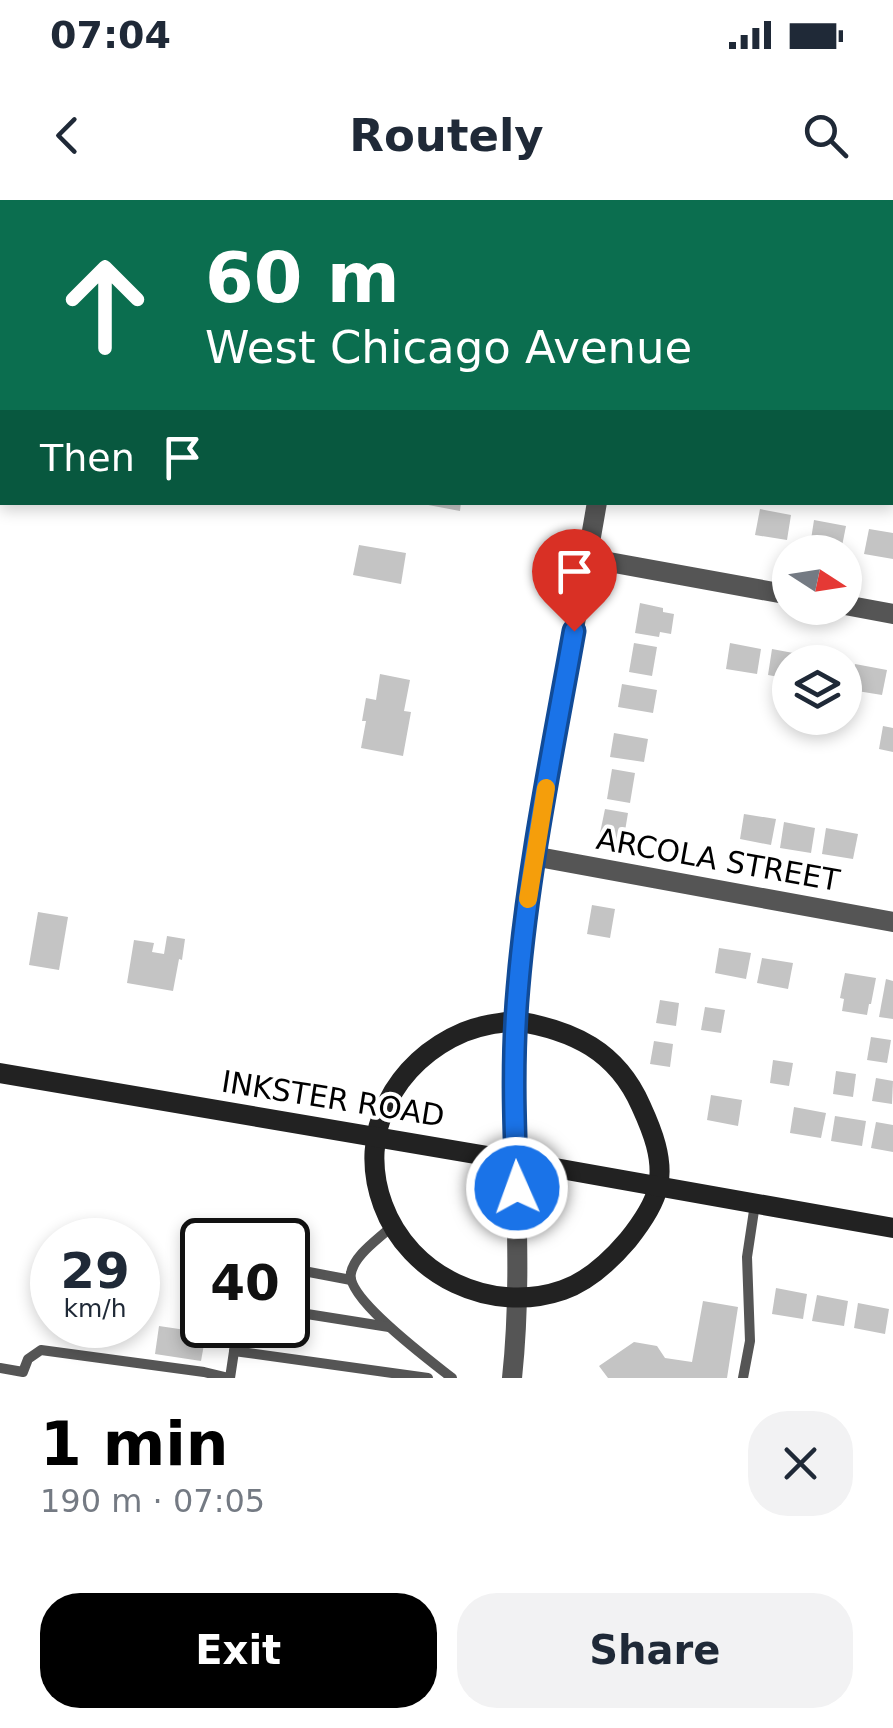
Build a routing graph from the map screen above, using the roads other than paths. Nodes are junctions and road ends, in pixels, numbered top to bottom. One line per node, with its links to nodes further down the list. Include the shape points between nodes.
1 (596, 505): 2 (street)
2 (587, 558): 3 (street); 6 (street)
3 (772, 592)
4 (862, 608): 5 (street)
5 (893, 614)
6 (533, 856): 7 (street, ARCOLA STREET); 8 (street)
7 (893, 922)
8 (516, 1020): 10 (main road, via 465,1032 424,1057 393,1092); 11 (street); 12 (main road, via 574,1035 621,1072 652,1130)
9 (0, 1073): 10 (main road, INKSTER ROAD)
10 (374, 1136): 11 (main road, INKSTER ROAD); 14 (main road, via 379,1195)
11 (516, 1160): 12 (main road, INKSTER ROAD); 18 (street)
12 (658, 1187): 13 (main road, INKSTER ROAD); 18 (main road, via 635,1232 599,1269 566,1289)
13 (755, 1204): 15 (main road, INKSTER ROAD); 30 (lane)
14 (392, 1226): 17 (lane, via 358,1259); 18 (main road, via 442,1277)
15 (893, 1228)
16 (310, 1272): 17 (lane)
17 (350, 1280): 20 (lane)
18 (516, 1298): 29 (street)
19 (310, 1314): 20 (lane)
20 (389, 1326): 28 (lane)
21 (235, 1348): 22 (lane)
22 (234, 1352): 25 (lane); 26 (lane)
23 (0, 1368): 24 (lane)
24 (23, 1375): 26 (lane, via 28,1359 41,1350)
25 (411, 1377): 27 (lane)
26 (229, 1378)
27 (428, 1378)
28 (452, 1378)
29 (512, 1378)
30 (743, 1378)

